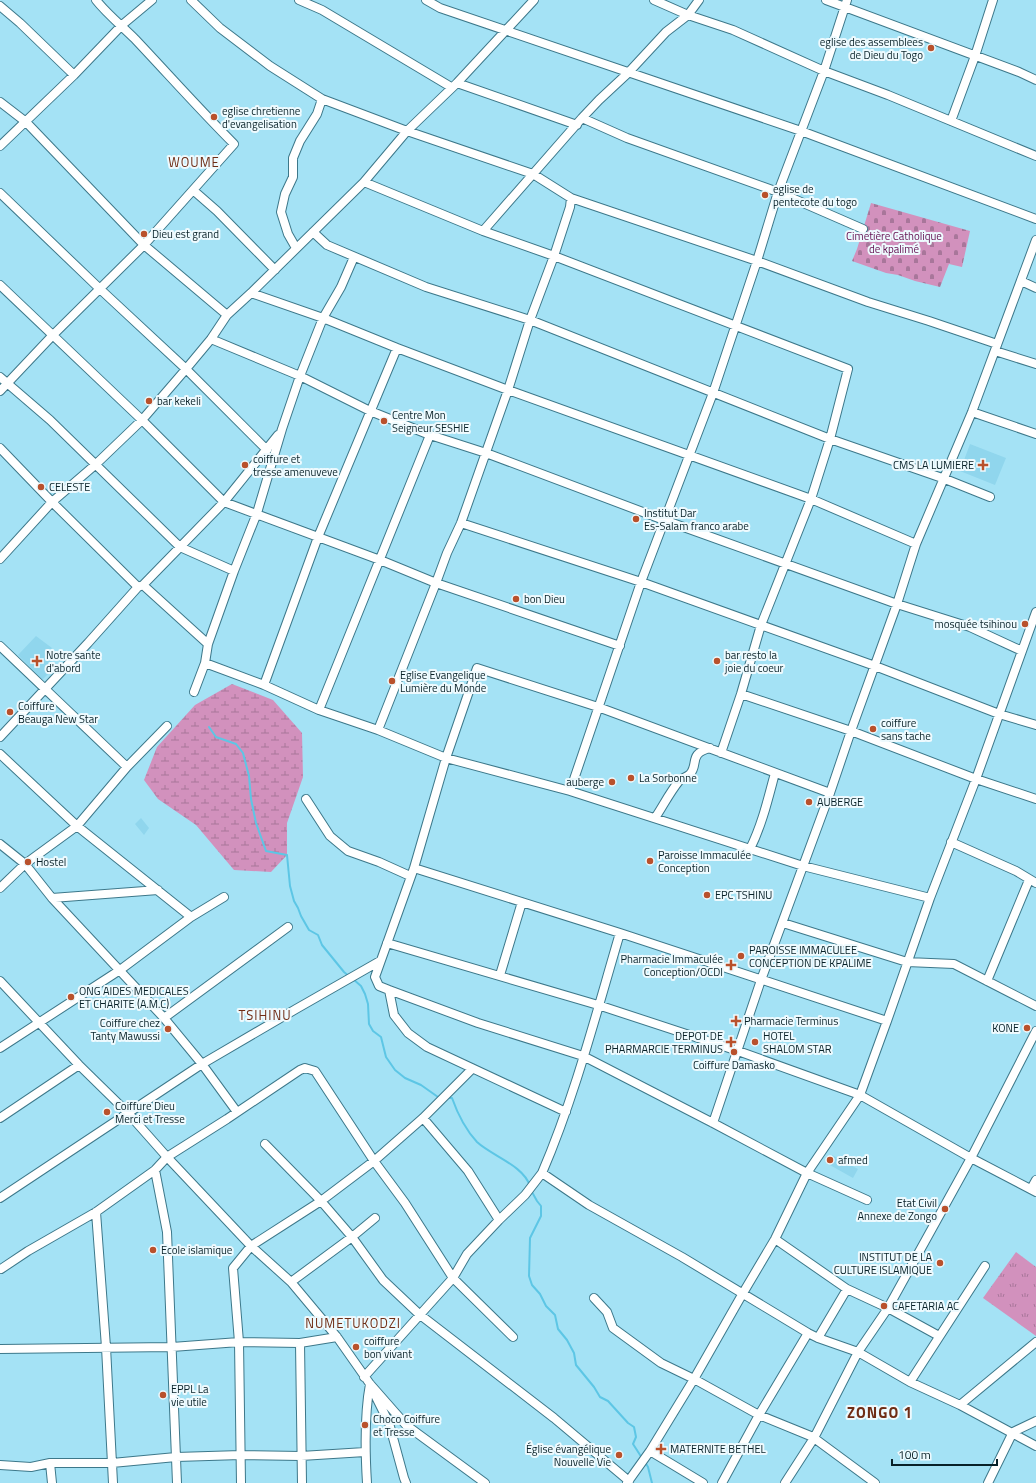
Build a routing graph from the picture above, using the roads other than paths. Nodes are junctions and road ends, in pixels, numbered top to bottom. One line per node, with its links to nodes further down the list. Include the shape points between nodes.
1 (96, 0): 14 (street)
2 (152, 0): 14 (street)
3 (191, 0): 22 (street, via 220,28 270,66)
4 (299, 0): 21 (street, via 322,10)
5 (426, 0): 15 (street, via 440,8)
6 (534, 0): 15 (street)
7 (654, 0): 13 (street)
8 (699, 0): 13 (street)
9 (826, 0): 11 (street)
10 (993, 0): 16 (street)
11 (846, 4): 16 (street); 17 (street)
12 (0, 6): 19 (street)
13 (688, 15): 17 (street, via 733,30); 18 (street, via 666,32)
14 (122, 25): 19 (street); 33 (street, via 234,144)
15 (505, 30): 18 (street); 21 (street)
16 (974, 56): 20 (street); 24 (street)
17 (824, 71): 24 (street); 28 (street)
18 (628, 73): 25 (street); 28 (street)
19 (74, 75): 26 (street)
20 (1036, 80)
21 (454, 85): 25 (street); 27 (street)
22 (322, 99): 27 (street); 43 (street, via 317,114 293,158 293,177 280,212)
23 (0, 102): 26 (street)
24 (951, 120): 30 (street)
25 (579, 121): 31 (street); 34 (street)
26 (26, 122): 29 (street); 42 (street)
27 (407, 131): 31 (street); 32 (street)
28 (801, 131): 34 (street); 37 (street)
29 (0, 146)
30 (1036, 156)
31 (532, 174): 36 (street); 40 (street)
32 (364, 182): 39 (street); 40 (street)
33 (193, 190): 42 (street); 47 (street)
34 (778, 192): 38 (street); 46 (street)
35 (0, 193): 51 (street)
36 (571, 198): 44 (street); 46 (street)
37 (1036, 219)
38 (863, 229)
39 (313, 232): 43 (street); 45 (street, via 327,245)
40 (482, 232): 44 (street)
41 (1036, 240): 48 (street)
42 (144, 245): 51 (street); 53 (street)
43 (296, 248): 47 (street)
44 (554, 256): 55 (street); 56 (street)
45 (354, 257): 54 (street); 55 (street, via 426,287)
46 (757, 261): 56 (street); 59 (street)
47 (275, 270): 52 (street)
48 (1021, 281): 50 (street); 59 (street)
49 (0, 285): 57 (street)
50 (1036, 288)
51 (100, 289): 57 (street); 62 (street)
52 (252, 293): 53 (street); 54 (street)
53 (227, 315): 58 (street)
54 (323, 318): 60 (street); 63 (street)
55 (530, 320): 66 (street); 68 (street)
56 (735, 326): 68 (street); 75 (street, via 848,369)
57 (52, 336): 65 (street); 71 (street)
58 (211, 339): 62 (street); 63 (street)
59 (996, 347): 61 (street); 70 (street)
60 (397, 348): 66 (street); 69 (street)
61 (1036, 364)
62 (186, 369): 71 (street); 77 (street)
63 (300, 376): 69 (street); 72 (street)
64 (0, 377): 65 (street)
65 (6, 383): 67 (street); 80 (street, via 50,420)
66 (508, 390): 78 (street); 79 (street)
67 (0, 391)
68 (713, 393): 75 (street); 79 (street)
69 (370, 411): 74 (street); 89 (street)
70 (972, 412): 73 (street); 81 (street)
71 (142, 420): 80 (street); 85 (street)
72 (282, 429): 77 (street); 86 (street)
73 (1036, 434)
74 (430, 435): 78 (street); 93 (street)
75 (830, 439): 81 (street); 83 (street)
76 (0, 448): 84 (street)
77 (267, 450): 85 (street)
78 (486, 453): 87 (street); 88 (street)
79 (690, 456): 83 (street); 87 (street)
80 (95, 465): 84 (street); 91 (street)
81 (945, 479): 82 (street); 90 (street)
82 (990, 497)
83 (811, 499): 90 (street); 94 (street)
84 (52, 502): 92 (street); 98 (street)
85 (224, 502): 86 (street); 91 (street)
86 (257, 514): 89 (street); 95 (street)
87 (664, 520): 94 (street); 96 (street)
88 (461, 523): 96 (street); 97 (street)
89 (318, 537): 93 (street); 108 (street)
90 (916, 544): 99 (street)
91 (180, 547): 95 (street); 98 (street)
92 (0, 559)
93 (380, 560): 97 (street); 113 (street)
94 (786, 563): 99 (street); 101 (street)
95 (234, 571): 102 (street)
96 (641, 582): 101 (street); 104 (street)
97 (436, 583): 104 (street); 117 (street)
98 (140, 586): 102 (street); 109 (street)
99 (897, 604): 105 (street, via 970,627); 107 (street)
100 (1036, 612): 105 (street)
101 (761, 625): 107 (street); 111 (street)
102 (208, 644): 106 (street)
103 (0, 646): 109 (street)
104 (620, 646): 112 (street)
105 (1022, 651): 114 (street)
106 (205, 663): 108 (street); 110 (street)
107 (875, 666): 114 (street); 118 (street)
108 (264, 685): 113 (street)
109 (44, 688): 119 (street); 124 (street)
110 (194, 692)
111 (741, 694): 118 (street); 121 (street)
112 (598, 707): 120 (street); 123 (street, via 478,668); 127 (street)
113 (320, 710): 117 (street)
114 (999, 714): 115 (street); 126 (street)
115 (1036, 725)
116 (167, 726): 124 (street)
117 (378, 730): 123 (street)
118 (851, 730): 126 (street); 128 (street)
119 (0, 737)
120 (710, 748): 121 (street); 131 (street, via 700,752 690,774 681,779 672,790)
121 (721, 753): 125 (street)
122 (0, 754): 132 (street)
123 (446, 758): 127 (street); 138 (street)
124 (128, 766): 132 (street)
125 (775, 773): 128 (street); 135 (street, via 758,832)
126 (976, 779): 130 (street); 133 (street)
127 (570, 791): 131 (street)
128 (830, 794): 137 (street)
129 (306, 799): 139 (street, via 330,836 348,851)
130 (1036, 799)
131 (655, 818): 135 (street)
132 (77, 826): 136 (street); 142 (street)
133 (951, 842): 140 (street); 145 (street)
134 (0, 844): 136 (street)
135 (750, 849): 137 (street)
136 (25, 864): 141 (street); 144 (street)
137 (803, 866): 145 (street); 148 (street)
138 (414, 868): 139 (street); 146 (street)
139 (410, 876): 151 (street)
140 (1033, 881): 158 (street)
141 (0, 888)
142 (158, 890): 144 (street); 147 (street)
143 (224, 897): 147 (street)
144 (52, 898): 154 (street)
145 (930, 898): 153 (street)
146 (522, 902): 150 (street); 155 (street)
147 (191, 917): 154 (street)
148 (783, 923): 153 (street); 156 (street)
149 (288, 927): 162 (street)
150 (620, 933): 156 (street); 160 (street)
151 (387, 943): 152 (street); 155 (street)
152 (380, 961): 159 (street, via 376,982); 169 (street)
153 (907, 962): 158 (street, via 954,964); 163 (street)
154 (120, 970): 162 (street); 164 (street)
155 (500, 975): 160 (street)
156 (761, 980): 163 (street); 167 (street)
157 (0, 981): 164 (street)
158 (987, 981): 161 (street)
159 (389, 990): 168 (street, via 478,1023); 171 (street, via 394,1015 408,1033 427,1047)
160 (598, 1005): 167 (street); 168 (street)
161 (1036, 1006)
162 (164, 1018): 169 (street)
163 (887, 1021): 172 (street)
164 (39, 1022): 166 (street); 170 (street)
165 (1036, 1031): 181 (street)
166 (0, 1048)
167 (738, 1051): 172 (street); 178 (street)
168 (583, 1056): 174 (street); 178 (street)
169 (202, 1064): 173 (street); 175 (street)
170 (79, 1065): 175 (street); 176 (street)
171 (472, 1069): 174 (street); 177 (street)
172 (860, 1095): 181 (street); 185 (street)
173 (237, 1112): 180 (street); 182 (street, via 300,1070 310,1069 315,1071)
174 (566, 1112): 184 (street)
175 (128, 1113): 180 (street); 188 (street)
176 (0, 1118)
177 (423, 1118): 182 (street); 193 (street, via 468,1171)
178 (714, 1123): 185 (street)
179 (265, 1144): 190 (street)
180 (167, 1157): 183 (street); 196 (street)
181 (971, 1158): 187 (street); 204 (street)
182 (374, 1161): 190 (street); 199 (street, via 405,1203)
183 (154, 1170): 191 (street); 215 (street, via 167,1232)
184 (542, 1173): 193 (street, via 525,1195); 202 (street, via 589,1205)
185 (807, 1173): 189 (street); 195 (street)
186 (1036, 1180): 187 (street)
187 (1033, 1191)
188 (0, 1198)
189 (867, 1200)
190 (321, 1201): 194 (street); 196 (street)
191 (96, 1212): 198 (street); 214 (street)
192 (375, 1218): 194 (street)
193 (499, 1220): 199 (street, via 467,1254)
194 (352, 1237): 200 (street); 205 (street, via 383,1280)
195 (775, 1239): 201 (street); 202 (street)
196 (251, 1246): 200 (street); 211 (street, via 233,1268)
197 (985, 1266): 207 (street)
198 (1, 1269)
199 (453, 1278): 205 (street); 209 (street)
200 (291, 1282): 208 (street)
201 (847, 1289): 204 (street); 210 (street)
202 (743, 1293): 206 (street); 218 (street)
203 (594, 1298): 218 (street, via 607,1312 612,1328 661,1363)
204 (888, 1308): 207 (street); 217 (street)
205 (419, 1314): 219 (street); 235 (street, via 554,1418)
206 (808, 1333): 210 (street); 222 (street)
207 (939, 1336): 220 (street)
208 (337, 1337): 213 (street); 219 (street)
209 (513, 1337)
210 (818, 1338): 217 (street)
211 (239, 1342): 213 (street); 215 (street); 229 (street)
212 (1036, 1342): 221 (street)
213 (300, 1343): 230 (street)
214 (106, 1347): 215 (street); 216 (street); 233 (street)
215 (172, 1347): 231 (street)
216 (0, 1349)
217 (858, 1352): 220 (street); 225 (street)
218 (694, 1379): 222 (street); 227 (street)
219 (367, 1380): 228 (street); 242 (street, via 389,1423); 243 (street, via 406,1425)
220 (910, 1382): 221 (street)
221 (960, 1405): 224 (street)
222 (759, 1415): 225 (street); 245 (street)
223 (1036, 1421): 224 (street)
224 (1013, 1432): 226 (street); 248 (street)
225 (814, 1438): 246 (street); 247 (street)
226 (1036, 1446)
227 (650, 1451): 235 (street); 244 (street)
228 (366, 1452): 230 (street); 241 (street)
229 (241, 1455): 230 (street); 231 (street); 239 (street)
230 (301, 1456): 240 (street)
231 (176, 1457): 233 (street); 238 (street)
232 (50, 1463): 233 (street); 234 (street, via 31,1467); 236 (street)
233 (112, 1463): 237 (street)
234 (0, 1466)
235 (628, 1482)
236 (52, 1483)
237 (113, 1483)
238 (177, 1483)
239 (241, 1483)
240 (302, 1483)
241 (367, 1483)
242 (406, 1483)
243 (485, 1483)
244 (703, 1483)
245 (722, 1483)
246 (785, 1483)
247 (875, 1483)
248 (988, 1483)

